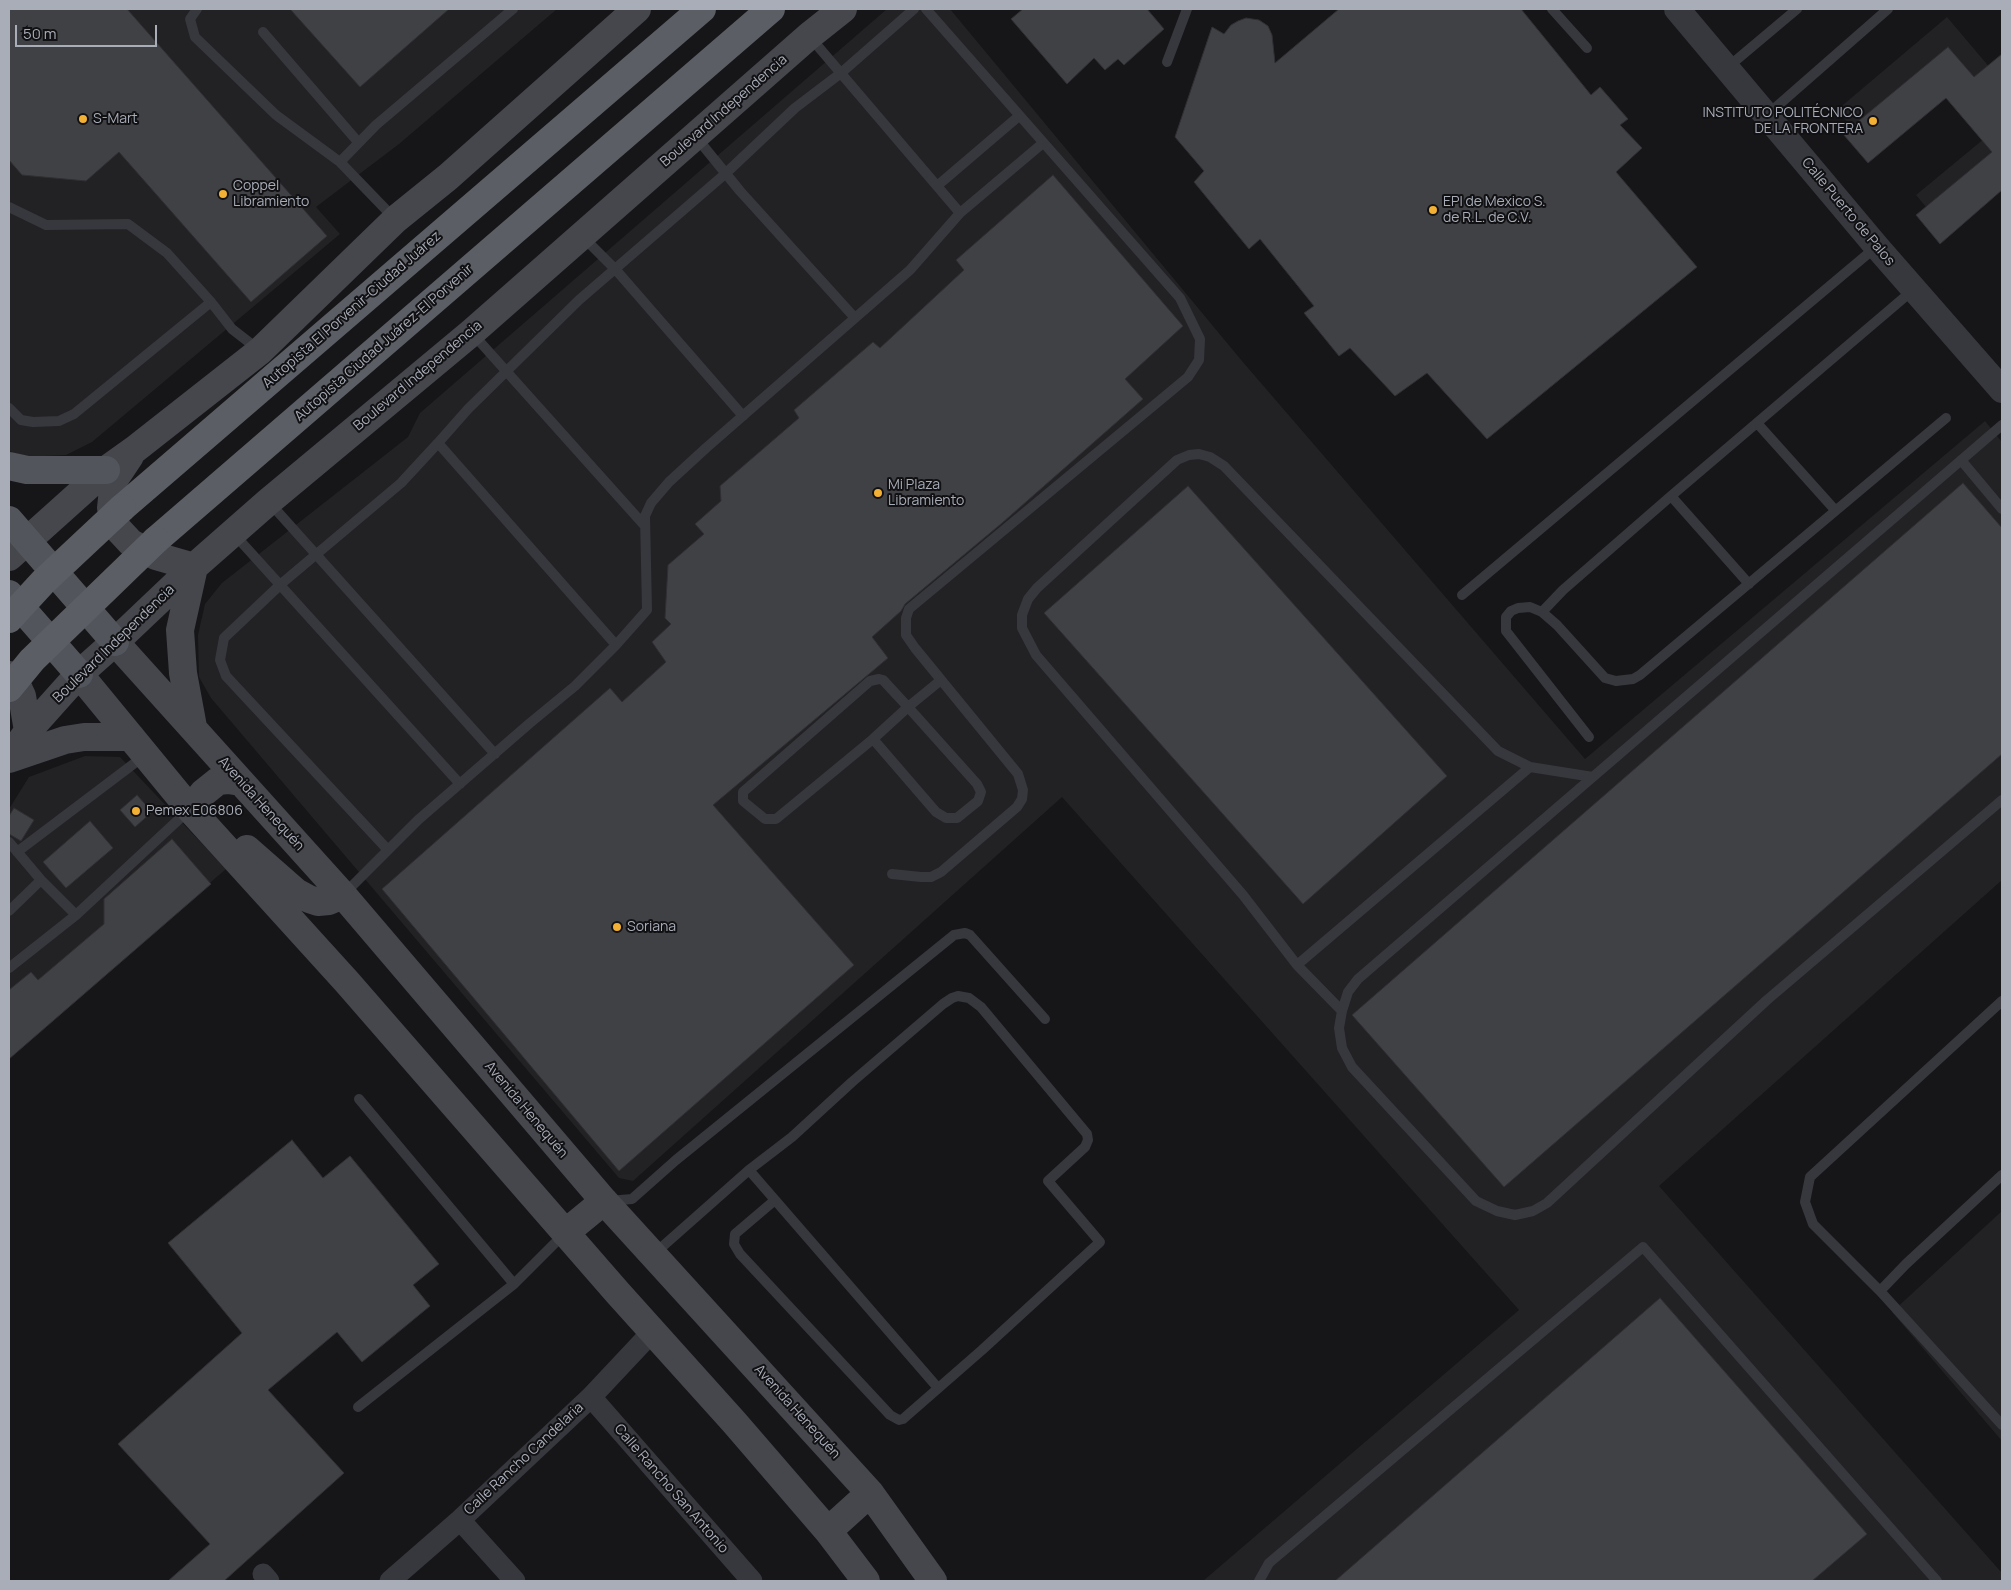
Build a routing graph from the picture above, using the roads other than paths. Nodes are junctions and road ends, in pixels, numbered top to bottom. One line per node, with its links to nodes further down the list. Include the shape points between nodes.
1 (197, 9): 25 (lane, via 190,19 195,37 276,114)
2 (513, 9): 23 (lane)
3 (637, 9): 30 (main road)
4 (702, 9): 66 (highway, Autopista El Porvenir-Ciudad Juárez, bridge, via 122,508 43,582)
5 (771, 9): 72 (highway, Autopista Ciudad Juárez-El Porvenir, bridge, via 156,540 32,660)
6 (843, 9): 15 (main road, Boulevard Independencia)
7 (914, 9): 19 (lane)
8 (926, 9): 21 (lane)
9 (1187, 9): 17 (lane)
10 (1552, 9): 16 (lane)
11 (1677, 9): 18 (street, Calle Puerto de Palos)
12 (1797, 9): 18 (lane)
13 (1888, 9): 20 (lane)
14 (263, 32): 23 (lane)
15 (809, 36): 19 (lane); 22 (main road, Boulevard Independencia)
16 (1587, 48)
17 (1168, 62)
18 (1727, 68): 20 (street, Calle Puerto de Palos)
19 (840, 73): 26 (lane, via 795,108); 27 (lane)
20 (1767, 115): 32 (street, Calle Puerto de Palos)
21 (1019, 116): 24 (lane); 27 (lane)
22 (695, 136): 26 (lane); 31 (main road, Boulevard Independencia)
23 (358, 142): 25 (lane)
24 (1043, 142): 29 (lane); 71 (lane, via 1180,298 1200,339 1199,360 1188,377 909,609 906,635)
25 (340, 162): 30 (lane)
26 (725, 174): 33 (lane); 36 (lane)
27 (937, 186): 29 (lane)
28 (9, 207): 35 (lane, via 46,225 128,224 167,253)
29 (960, 213): 36 (lane, via 910,270)
30 (396, 219): 38 (main road)
31 (582, 236): 33 (lane); 37 (main road, Boulevard Independencia)
32 (1877, 247): 34 (street, Calle Puerto de Palos); 64 (lane)
33 (616, 270): 39 (lane, via 579,300); 42 (lane)
34 (1914, 289): 40 (street, Calle Puerto de Palos); 44 (lane)
35 (211, 302): 38 (lane, via 232,329); 41 (lane, via 74,414 59,421 33,422 21,420)
36 (855, 318): 42 (lane)
37 (471, 333): 39 (lane); 52 (main road, Boulevard Independencia)
38 (260, 351): 47 (main road)
39 (507, 372): 46 (lane); 56 (lane)
40 (2002, 390)
41 (9, 408)
42 (742, 416): 56 (lane, via 650,503)
43 (1946, 418): 54 (lane)
44 (1757, 423): 51 (lane); 54 (lane)
45 (2002, 425): 48 (lane)
46 (438, 443): 59 (lane, via 401,483); 68 (lane)
47 (134, 450): 50 (main road); 60 (main road, via 114,480 111,508 117,528 131,543 156,556)
48 (1962, 460): 53 (lane); 82 (lane)
49 (9, 466): 50 (main road, via 37,471)
50 (106, 470): 58 (main road)
51 (1671, 496): 62 (lane); 65 (lane)
52 (268, 502): 57 (main road, Boulevard Independencia); 59 (lane)
53 (2002, 508)
54 (1835, 510): 62 (lane)
55 (9, 520): 58 (main road)
56 (644, 525): 68 (lane, via 647,610)
57 (233, 533): 60 (main road, Boulevard Independencia); 61 (lane)
58 (18, 549): 67 (main road)
59 (315, 556): 61 (lane); 79 (lane)
60 (194, 567): 67 (main road, Boulevard Independencia); 74 (main road, via 180,630 183,673)
61 (280, 584): 84 (lane); 89 (lane, via 224,638 220,660 226,676)
62 (1749, 584): 65 (lane, via 1640,675 1624,681 1605,678 1557,624)
63 (9, 594): 69 (main road)
64 (1462, 595)
65 (1542, 612): 76 (lane, via 1530,607 1511,611 1506,617 1506,631)
66 (9, 620)
67 (116, 642): 69 (main road, Boulevard Independencia); 74 (main road, Avenida Henequén)
68 (616, 645): 79 (lane, via 575,686)
69 (79, 674): 75 (main road, Boulevard Independencia); 78 (main road)
70 (9, 675): 75 (main road, via 22,696)
71 (941, 680): 73 (lane); 91 (lane, via 1018,774 1022,782 1022,799 1017,807 941,872 921,878)
72 (9, 688)
73 (908, 707): 77 (lane); 77 (lane, via 977,784 981,792 978,801 958,818 946,818 936,812); 77 (lane, via 883,680 870,681 743,792 745,804 765,819 776,819)
74 (193, 727): 83 (main road, Avenida Henequén)
75 (28, 731): 80 (main road, Boulevard Independencia)
76 (1589, 737)
77 (873, 739)
78 (138, 746): 80 (main road, via 84,737); 86 (main road); 90 (lane)
79 (495, 754): 84 (lane)
80 (9, 759)
81 (1530, 767): 82 (lane); 96 (lane); 96 (lane, via 1498,751 1224,466 1199,454 1188,454 1177,460 1037,588 1028,599 1022,615 1022,628 1036,655 1243,895)
82 (1593, 777): 99 (lane, via 1358,979 1348,992)
83 (241, 782): 86 (main road, via 228,780 210,786); 93 (main road, Avenida Henequén)
84 (460, 784): 89 (lane)
85 (2002, 800): 99 (lane, via 1767,1000 1547,1203 1533,1212 1515,1215 1496,1211 1476,1201 1352,1067 1342,1048 1338,1028)
86 (190, 809): 87 (main road); 95 (lane)
87 (216, 837): 93 (main road, via 245,848 309,900 329,901); 106 (main road)
88 (9, 842): 90 (lane)
89 (388, 850): 93 (lane)
90 (17, 852): 92 (lane)
91 (892, 874)
92 (41, 880): 94 (lane); 95 (lane)
93 (343, 895): 105 (main road, Avenida Henequén)
94 (9, 910)
95 (76, 915): 97 (lane)
96 (1297, 965): 99 (lane)
97 (9, 968)
98 (2002, 1001): 109 (lane, via 1810,1177 1805,1202 1813,1224)
99 (1342, 1010)
100 (1046, 1019): 105 (lane, via 970,935 954,934 632,1199)
101 (359, 1099): 108 (lane)
102 (749, 1170): 104 (lane); 107 (lane); 111 (lane, via 792,1137 952,998 969,998 981,1007 1087,1134 1085,1147 1048,1181 1100,1242)
103 (2000, 1182): 109 (lane, via 1906,1264)
104 (775, 1200): 111 (lane); 111 (lane, via 735,1234 734,1244 740,1254 894,1419 903,1419)
105 (604, 1202): 106 (main road); 107 (main road, Avenida Henequén)
106 (565, 1233): 108 (lane); 110 (main road)
107 (653, 1254): 115 (main road, Avenida Henequén)
108 (514, 1284): 113 (lane)
109 (1880, 1291): 114 (lane)
110 (653, 1331): 112 (street, Calle Rancho Candelaria); 117 (main road)
111 (938, 1388)
112 (590, 1397): 116 (street, Calle Rancho Candelaria); 120 (street, Calle Rancho San Antonio)
113 (358, 1407)
114 (2002, 1425)
115 (870, 1493): 117 (main road); 122 (main road, Avenida Henequén)
116 (460, 1520): 118 (street, Calle Rancho Candelaria); 119 (street)
117 (828, 1531): 121 (main road)
118 (390, 1581)
119 (515, 1581)
120 (752, 1581)
121 (866, 1581)
122 (933, 1581)
123 (1259, 1581): 124 (lane, via 1270,1563 1643,1246)
124 (1937, 1581)

